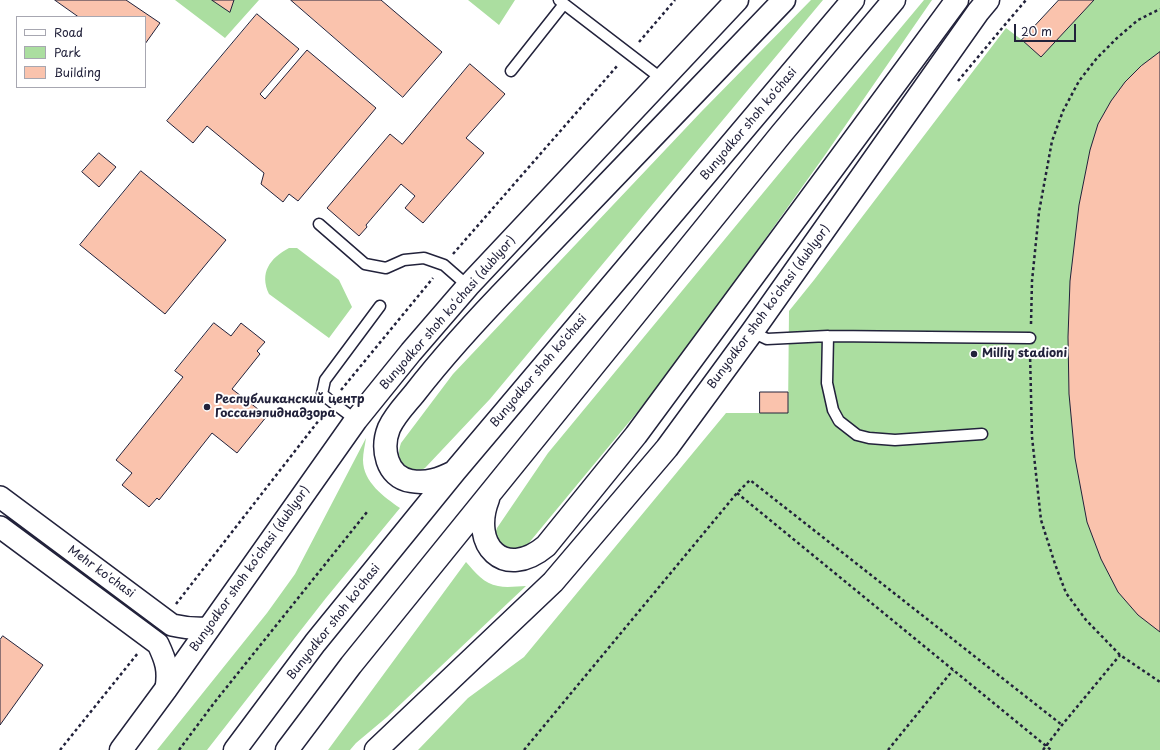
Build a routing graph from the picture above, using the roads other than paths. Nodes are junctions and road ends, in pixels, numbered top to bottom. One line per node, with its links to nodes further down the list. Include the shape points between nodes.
1 (737, 0): 9 (main road, Bunyodkor shoh koʻchasi (dublyor))
2 (784, 0): 18 (main road, via 493,302 393,420 387,434 385,449 388,462 395,474 409,481 425,482 440,479)
3 (853, 0): 18 (main road, Bunyodkor shoh ko'chasi)
4 (894, 0): 19 (main road, via 782,133)
5 (957, 0): 19 (main road, via 636,435 546,546 518,560 504,558 492,551 485,540 482,526)
6 (988, 0): 13 (main road, Bunyodkor shoh koʻchasi (dublyor))
7 (561, 2): 8 (lane); 9 (lane)
8 (511, 71)
9 (662, 79): 11 (main road, Bunyodkor shoh koʻchasi (dublyor))
10 (319, 224): 11 (lane, via 365,264 386,268 404,260 424,258 444,264)
11 (468, 286): 16 (main road, Bunyodkor shoh koʻchasi (dublyor))
12 (380, 306): 16 (lane, via 324,380 322,394)
13 (752, 332): 14 (lane, via 767,339); 29 (main road, Bunyodkor shoh koʻchasi (dublyor), via 667,448 553,582)
14 (828, 336): 15 (lane); 17 (lane, via 827,384 833,410 839,421 857,435 895,440)
15 (1030, 338)
16 (356, 420): 23 (main road, Bunyodkor shoh koʻchasi (dublyor))
17 (982, 434)
18 (455, 471): 27 (main road, Bunyodkor shoh ko'chasi, via 315,643)
19 (489, 496): 28 (main road, via 351,665)
20 (0, 498): 22 (street, Mehr ko'chasi)
21 (0, 528): 24 (street, Mehr ko'chasi)
22 (168, 622): 23 (street, Mehr ko'chasi, via 183,628); 24 (street)
23 (208, 628): 25 (main road, Bunyodkor shoh koʻchasi (dublyor))
24 (154, 641): 25 (street, via 164,657 168,671)
25 (166, 689): 26 (main road, Bunyodkor shoh koʻchasi (dublyor))
26 (121, 750)
27 (235, 750)
28 (287, 750)
29 (376, 750)

